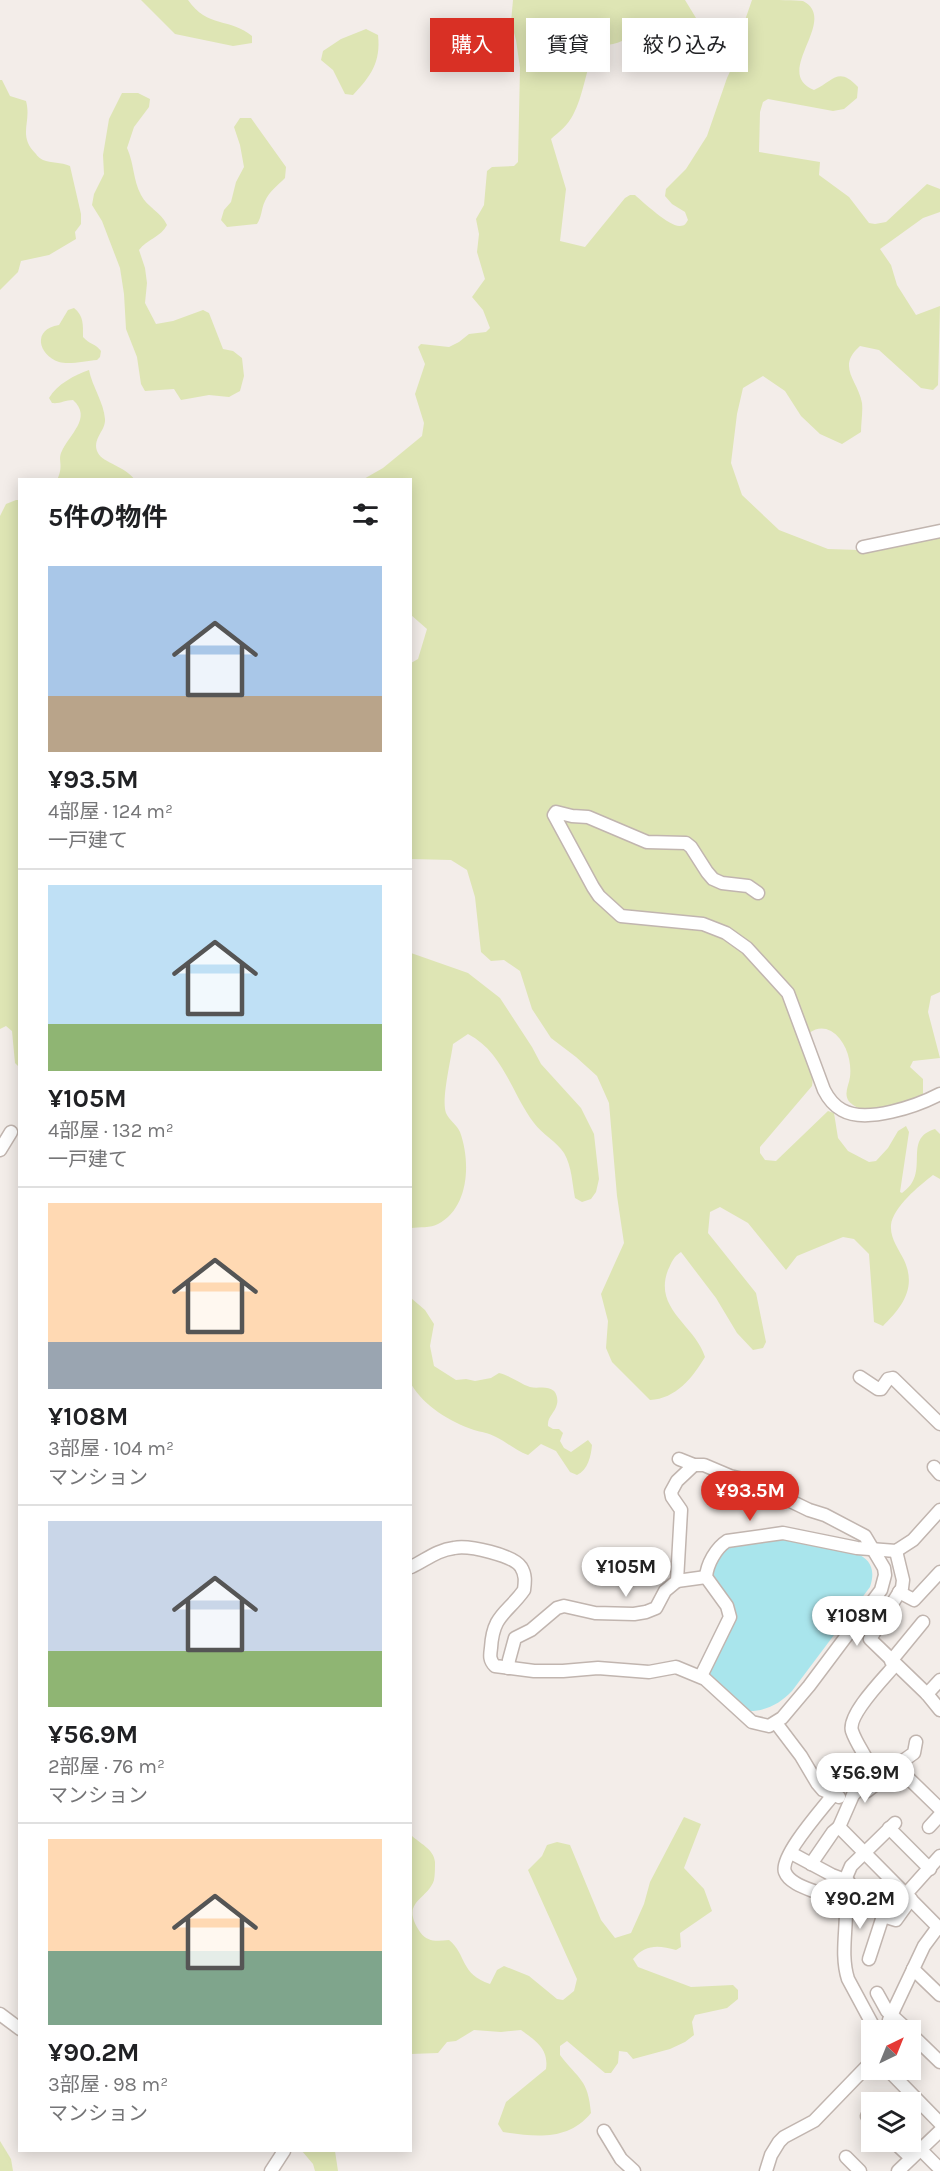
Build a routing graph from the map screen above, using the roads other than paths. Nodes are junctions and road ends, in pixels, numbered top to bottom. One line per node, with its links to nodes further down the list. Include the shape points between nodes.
1 (940, 531): 2 (street)
2 (863, 547)
3 (758, 892): 4 (street, via 713,879 686,843 647,842 588,817 559,812 554,815 593,887 615,912 630,918 703,924 726,933 747,948 788,993 824,1090 843,1111 868,1114 907,1109)
4 (940, 1094)
5 (11, 1132): 6 (street)
6 (0, 1150)
7 (861, 1377): 8 (street, via 878,1389 893,1378)
8 (940, 1424)
9 (679, 1459): 10 (street)
10 (694, 1465): 12 (street, via 747,1480 825,1515 866,1536); 17 (street, via 671,1492 681,1510)
11 (939, 1515): 13 (street, via 914,1540)
12 (874, 1548): 13 (street); 16 (street, via 783,1533 766,1534 720,1545); 27 (street, via 885,1575 881,1590)
13 (896, 1551): 18 (street, via 903,1580)
14 (412, 1566): 21 (street, via 434,1553 456,1547 479,1550 518,1564 525,1575 524,1590 503,1612 492,1635 492,1663)
15 (940, 1572): 18 (street, via 917,1598 910,1599)
16 (706, 1577): 17 (street); 22 (street, via 727,1606 730,1617)
17 (677, 1581): 21 (street, via 665,1591 656,1608 646,1612 595,1613 564,1606 551,1611 531,1630 515,1638)
18 (899, 1592): 20 (street, via 870,1639)
19 (923, 1622): 20 (street)
20 (893, 1663): 24 (street); 28 (street)
21 (508, 1668): 22 (street, via 649,1672 676,1667)
22 (701, 1676): 27 (street, via 752,1722 764,1727)
23 (940, 1680): 24 (street)
24 (927, 1694): 25 (street)
25 (940, 1710)
26 (838, 1722): 28 (street)
27 (776, 1723): 31 (street, via 817,1783)
28 (851, 1726): 32 (street, via 873,1774)
29 (916, 1742): 30 (street, via 914,1753 900,1763)
30 (897, 1771): 32 (street, via 855,1802); 33 (street)
31 (833, 1796): 32 (street); 38 (street)
32 (850, 1801): 35 (street)
33 (940, 1809)
34 (940, 1815): 36 (street)
35 (839, 1827): 37 (street); 40 (street)
36 (929, 1827)
37 (864, 1852): 41 (street, via 892,1825); 42 (street); 43 (street)
38 (791, 1853): 40 (street); 52 (street, via 784,1868 789,1879 834,1900 846,1911 845,1971)
39 (940, 1856): 41 (street)
40 (811, 1864): 42 (street)
41 (930, 1869): 43 (street)
42 (845, 1880): 44 (street)
43 (909, 1897): 44 (street, via 896,1920); 45 (street)
44 (883, 1916): 46 (street)
45 (939, 1928): 47 (street, via 924,1946)
46 (869, 1959)
47 (913, 1969): 49 (street); 51 (street)
48 (877, 1993): 51 (street)
49 (940, 1995)
50 (0, 2014): 55 (street)
51 (892, 2015): 53 (street); 54 (street)
52 (870, 2020)
53 (890, 2020)
54 (897, 2020)
55 (18, 2028)
56 (921, 2043): 57 (street)
57 (940, 2062)
58 (861, 2072): 61 (street)
59 (863, 2080): 61 (street, via 844,2100)
60 (898, 2080): 62 (street)
61 (828, 2107): 72 (street, via 814,2121 784,2137 771,2155)
62 (940, 2123)
63 (604, 2131): 71 (street, via 621,2159)
64 (940, 2132): 67 (street)
65 (283, 2152): 70 (street)
66 (912, 2152): 67 (street)
67 (916, 2154): 69 (street); 74 (street)
68 (846, 2157): 73 (street)
69 (940, 2169)
70 (271, 2171)
71 (634, 2171)
72 (766, 2171)
73 (860, 2171)
74 (898, 2171)

